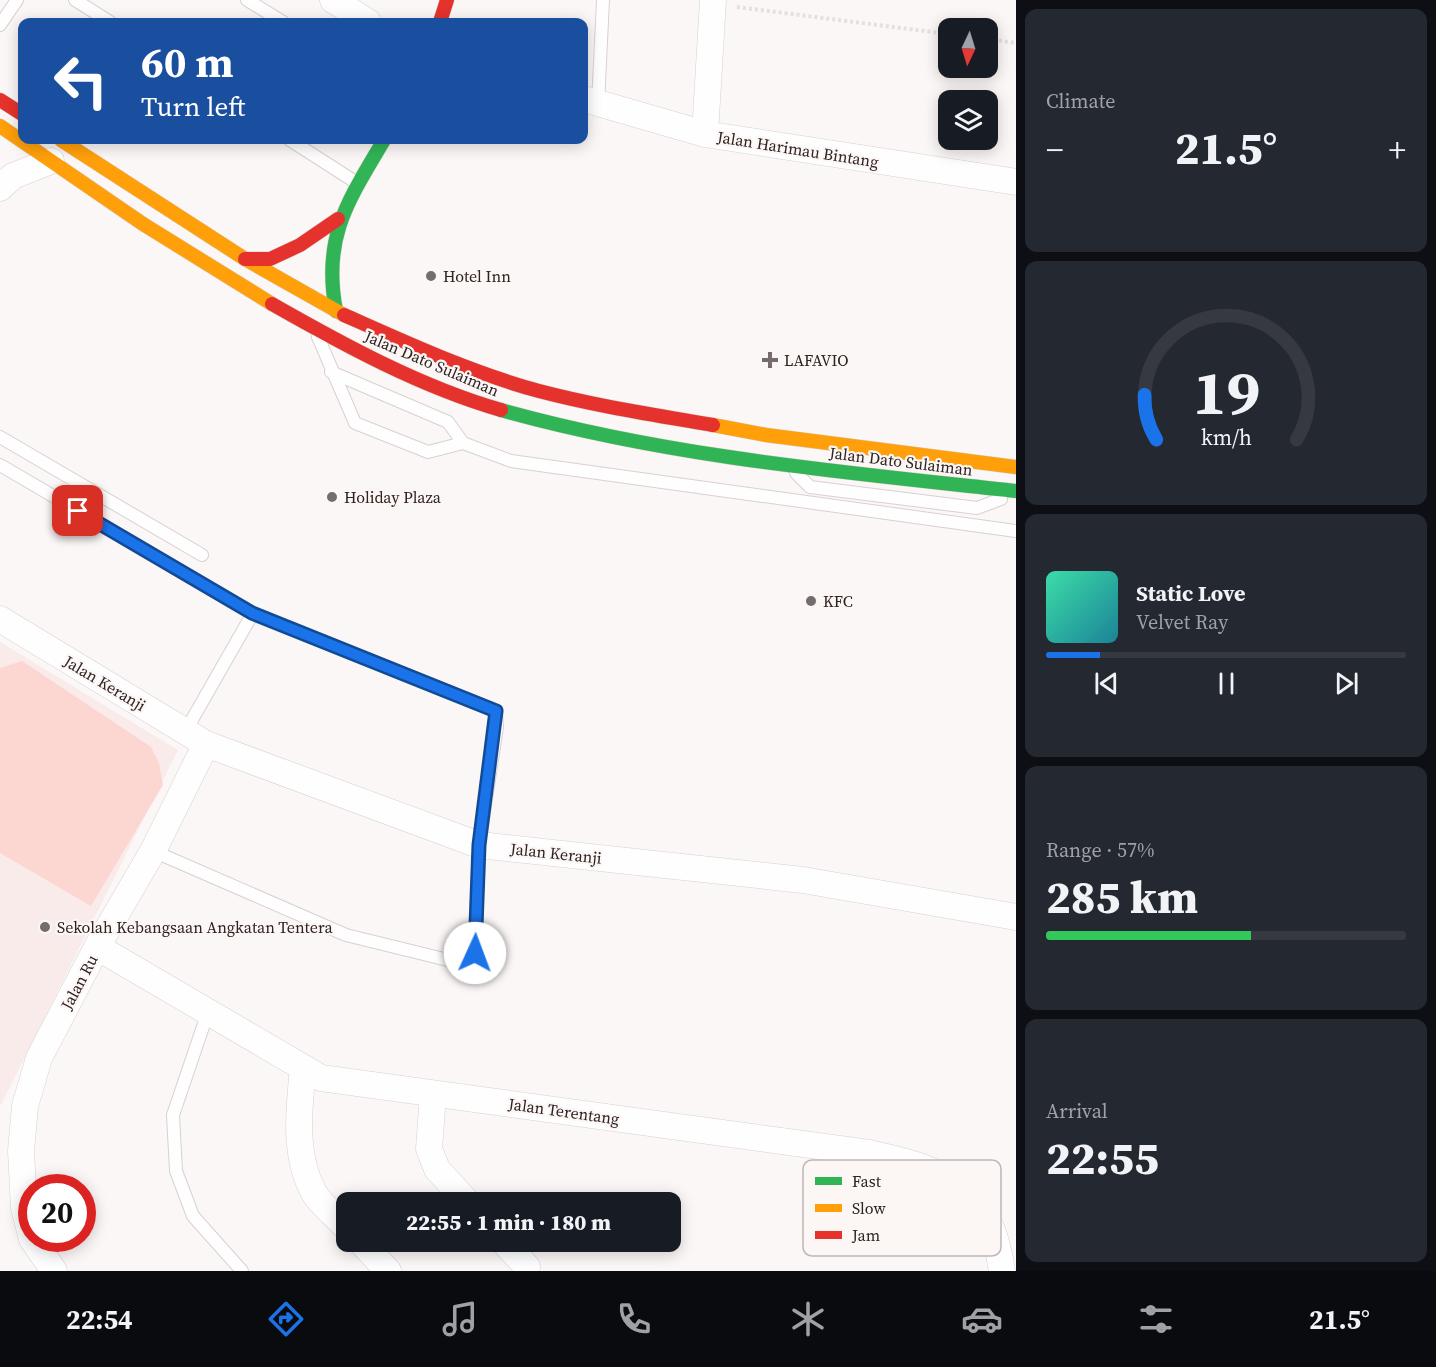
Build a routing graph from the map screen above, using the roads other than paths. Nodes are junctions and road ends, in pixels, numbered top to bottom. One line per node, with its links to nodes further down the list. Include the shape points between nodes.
1 (17, 0): 12 (lane)
2 (75, 0): 8 (lane)
3 (247, 0): 9 (lane)
4 (333, 0): 10 (street)
5 (447, 0): 11 (street)
6 (603, 0): 14 (lane)
7 (713, 2): 18 (street)
8 (104, 18)
9 (276, 18)
10 (362, 18)
11 (441, 18)
12 (0, 25)
13 (0, 100): 15 (street)
14 (591, 102): 18 (street, Jalan Harimau Bintang)
15 (18, 111)
16 (0, 126): 17 (street, Jalan Dato Sulaiman)
17 (18, 134)
18 (705, 134): 23 (street, Jalan Harimau Bintang)
19 (42, 144): 22 (street, Jalan Dato Sulaiman)
20 (296, 144): 24 (lane)
21 (382, 144): 24 (street)
22 (56, 150): 25 (street); 27 (street, Jalan Dato Sulaiman); 29 (street, Jalan Dato Sulaiman, via 218,271)
23 (1016, 182)
24 (358, 184): 26 (street)
25 (0, 188)
26 (338, 219): 27 (street, via 300,245 270,259); 28 (street, via 331,262 331,294)
27 (245, 259): 28 (street, Jalan Dato Sulaiman)
28 (336, 311): 35 (street, Jalan Dato Sulaiman, via 423,350 559,398 766,435)
29 (314, 327): 30 (lane); 33 (street, Jalan Dato Sulaiman, via 444,390 498,410 694,453)
30 (331, 372): 32 (lane, via 448,422); 32 (lane, via 355,423 428,452)
31 (0, 437): 38 (lane)
32 (463, 443): 37 (lane, via 511,461)
33 (789, 464): 36 (street, Jalan Dato Sulaiman); 36 (lane, via 810,487 977,508)
34 (0, 465): 39 (lane)
35 (1016, 467)
36 (1016, 492)
37 (1016, 531)
38 (202, 555)
39 (252, 613): 41 (lane); 42 (lane, via 496,711)
40 (0, 619): 41 (street, Jalan Keranji)
41 (196, 738): 42 (street, Jalan Keranji); 43 (street, Jalan Ru)
42 (479, 845): 43 (lane, via 475,953 471,962 460,963 346,935); 44 (street, Jalan Keranji, via 803,880)
43 (153, 851): 45 (street, Jalan Ru)
44 (1016, 917)
45 (97, 947): 46 (street, Jalan Terentang); 50 (street, Jalan Ru, via 39,1058 25,1106)
46 (208, 1012): 47 (street, Jalan Terentang); 58 (lane, via 173,1115 176,1171 193,1216)
47 (303, 1068): 48 (street, Jalan Terentang, via 321,1078); 52 (street, via 298,1128 305,1165 315,1193)
48 (433, 1094): 49 (street, Jalan Terentang); 51 (street, via 429,1149 437,1169)
49 (899, 1160)
50 (22, 1174)
51 (458, 1192)
52 (336, 1216)
53 (41, 1252): 57 (street, Jalan Ru)
54 (370, 1252): 59 (street)
55 (513, 1252): 60 (street, via 527,1267)
56 (1000, 1256): 61 (street, Jalan Terentang)
57 (54, 1271)
58 (242, 1271)
59 (388, 1271)
60 (526, 1271)
61 (1002, 1271)

